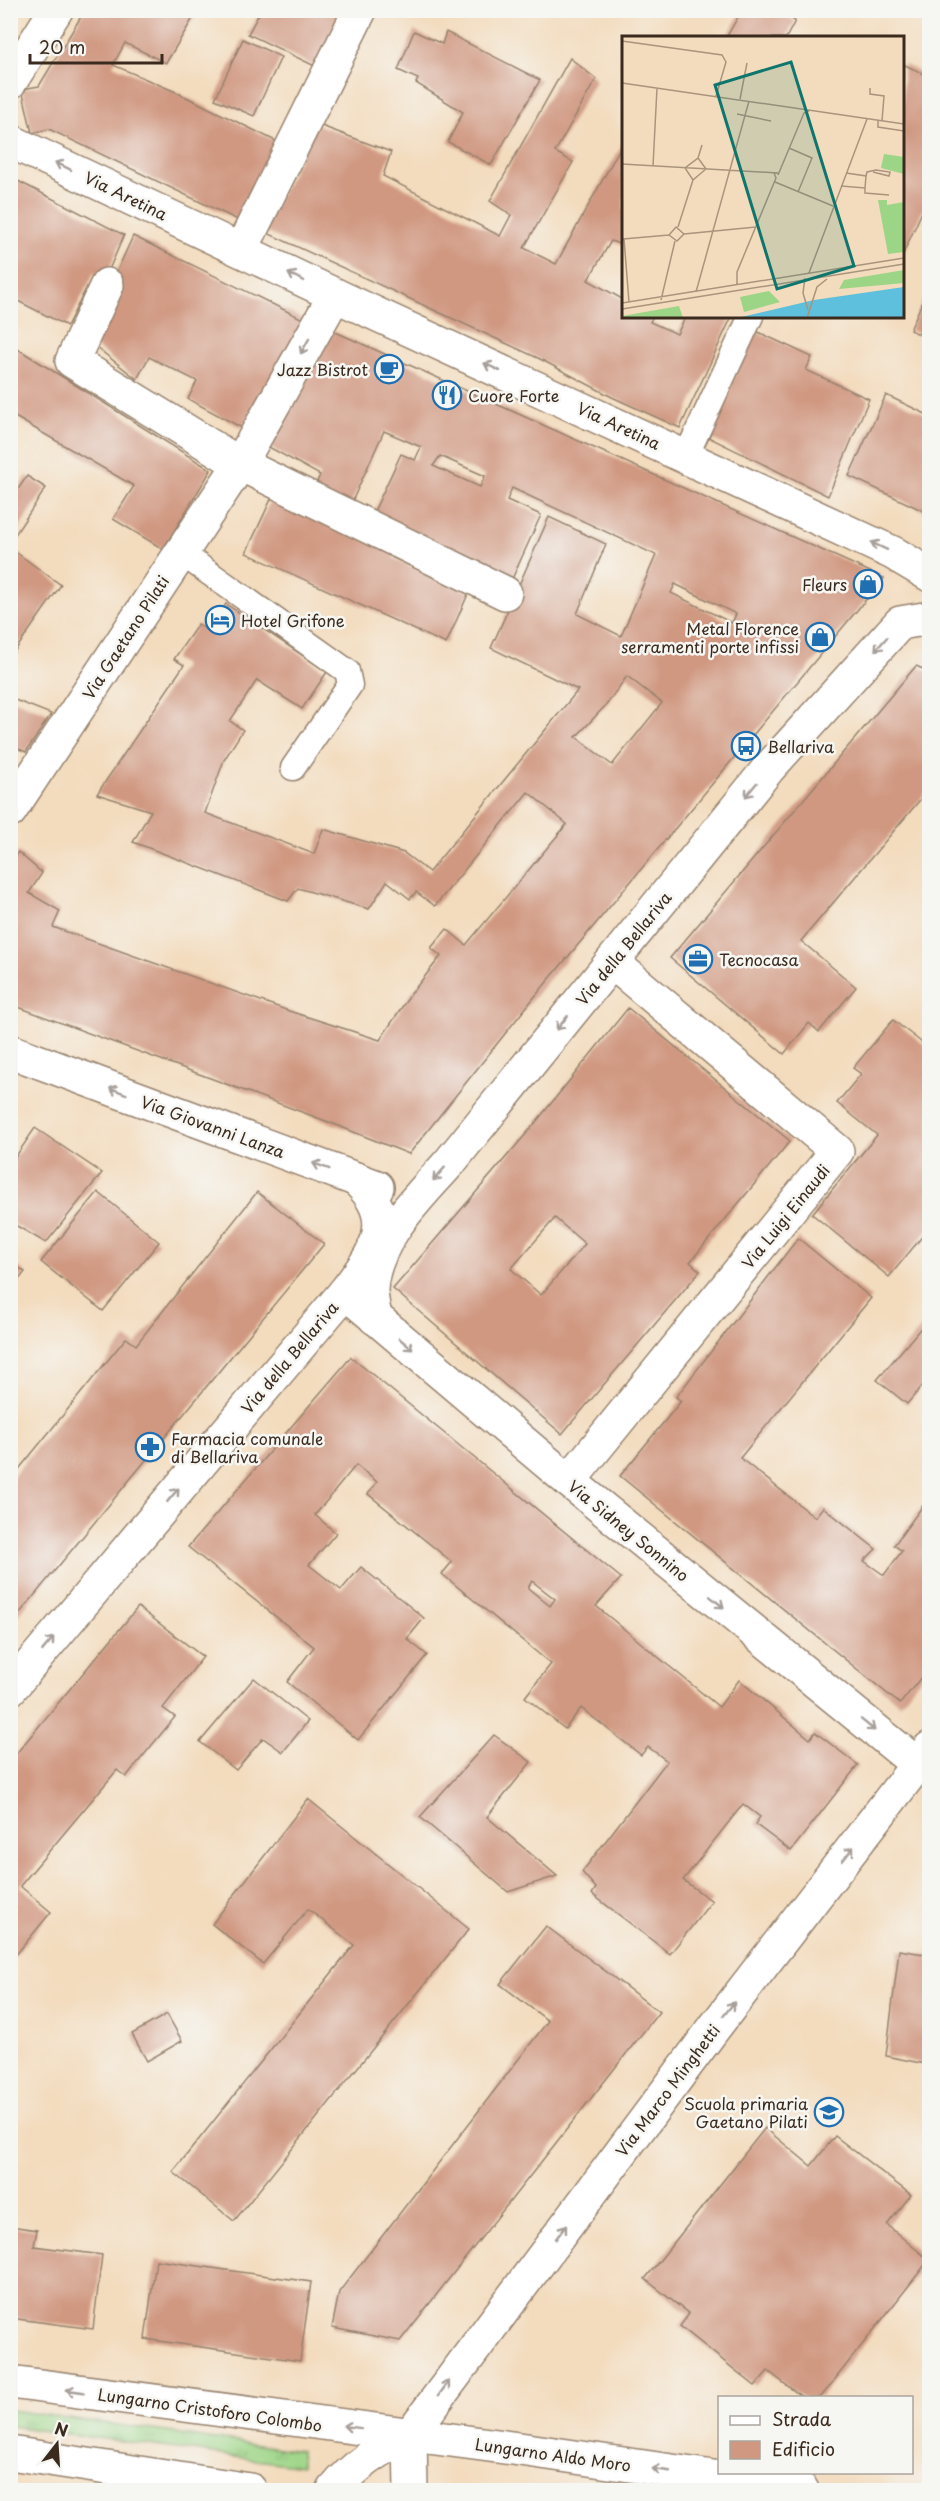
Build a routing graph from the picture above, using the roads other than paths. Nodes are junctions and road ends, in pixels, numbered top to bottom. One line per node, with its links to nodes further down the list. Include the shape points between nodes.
1 (56, 10): 3 (street)
2 (360, 10): 5 (street)
3 (10, 82)
4 (10, 141): 5 (street, Via Aretina, one-way to 4)
5 (241, 250): 7 (street, Via Aretina, one-way to 5)
6 (107, 285): 10 (street, via 72,361)
7 (335, 295): 9 (street, Via Aretina, one-way to 7); 10 (street, Via Gaetano Pilati, one-way to 10)
8 (750, 318): 9 (lane)
9 (686, 456): 12 (street, Via Aretina, one-way to 9)
10 (240, 464): 11 (street, Via Gaetano Pilati); 13 (street)
11 (181, 553): 15 (lane, via 347,671 350,685); 16 (street, Via Gaetano Pilati)
12 (929, 572)
13 (505, 593)
14 (930, 618): 17 (street, Via della Bellariva, one-way to 17, via 900,623 768,770)
15 (293, 768)
16 (10, 811)
17 (612, 962): 20 (street, Via della Bellariva, one-way to 20); 23 (street, Via Luigi Einaudi, via 837,1151)
18 (10, 1051): 19 (street, Via Giovanni Lanza, one-way to 18)
19 (356, 1179): 20 (street, Via Giovanni Lanza); 21 (street, Via della Bellariva, via 372,1194 380,1231 371,1258)
20 (415, 1201): 22 (street, Via della Bellariva, via 386,1240 374,1270 371,1291)
21 (345, 1292): 22 (street, Via Sidney Sonnino); 24 (street, Via della Bellariva, one-way to 21)
22 (375, 1318): 23 (street, Via Sidney Sonnino, one-way to 23)
23 (569, 1480): 25 (street, Via Sidney Sonnino, one-way to 25)
24 (10, 1689)
25 (923, 1756): 27 (street, Via Marco Minghetti, one-way to 25)
26 (10, 2382): 27 (street, Lungarno Cristoforo Colombo, one-way to 26)
27 (410, 2435): 32 (street, Via Marco Minghetti, via 352,2469); 33 (street); 34 (street, Lungarno Aldo Moro, one-way to 27)
28 (10, 2453): 29 (street)
29 (121, 2470): 30 (street); 31 (street)
30 (154, 2490)
31 (250, 2490)
32 (334, 2490)
33 (411, 2490)
34 (802, 2490)

